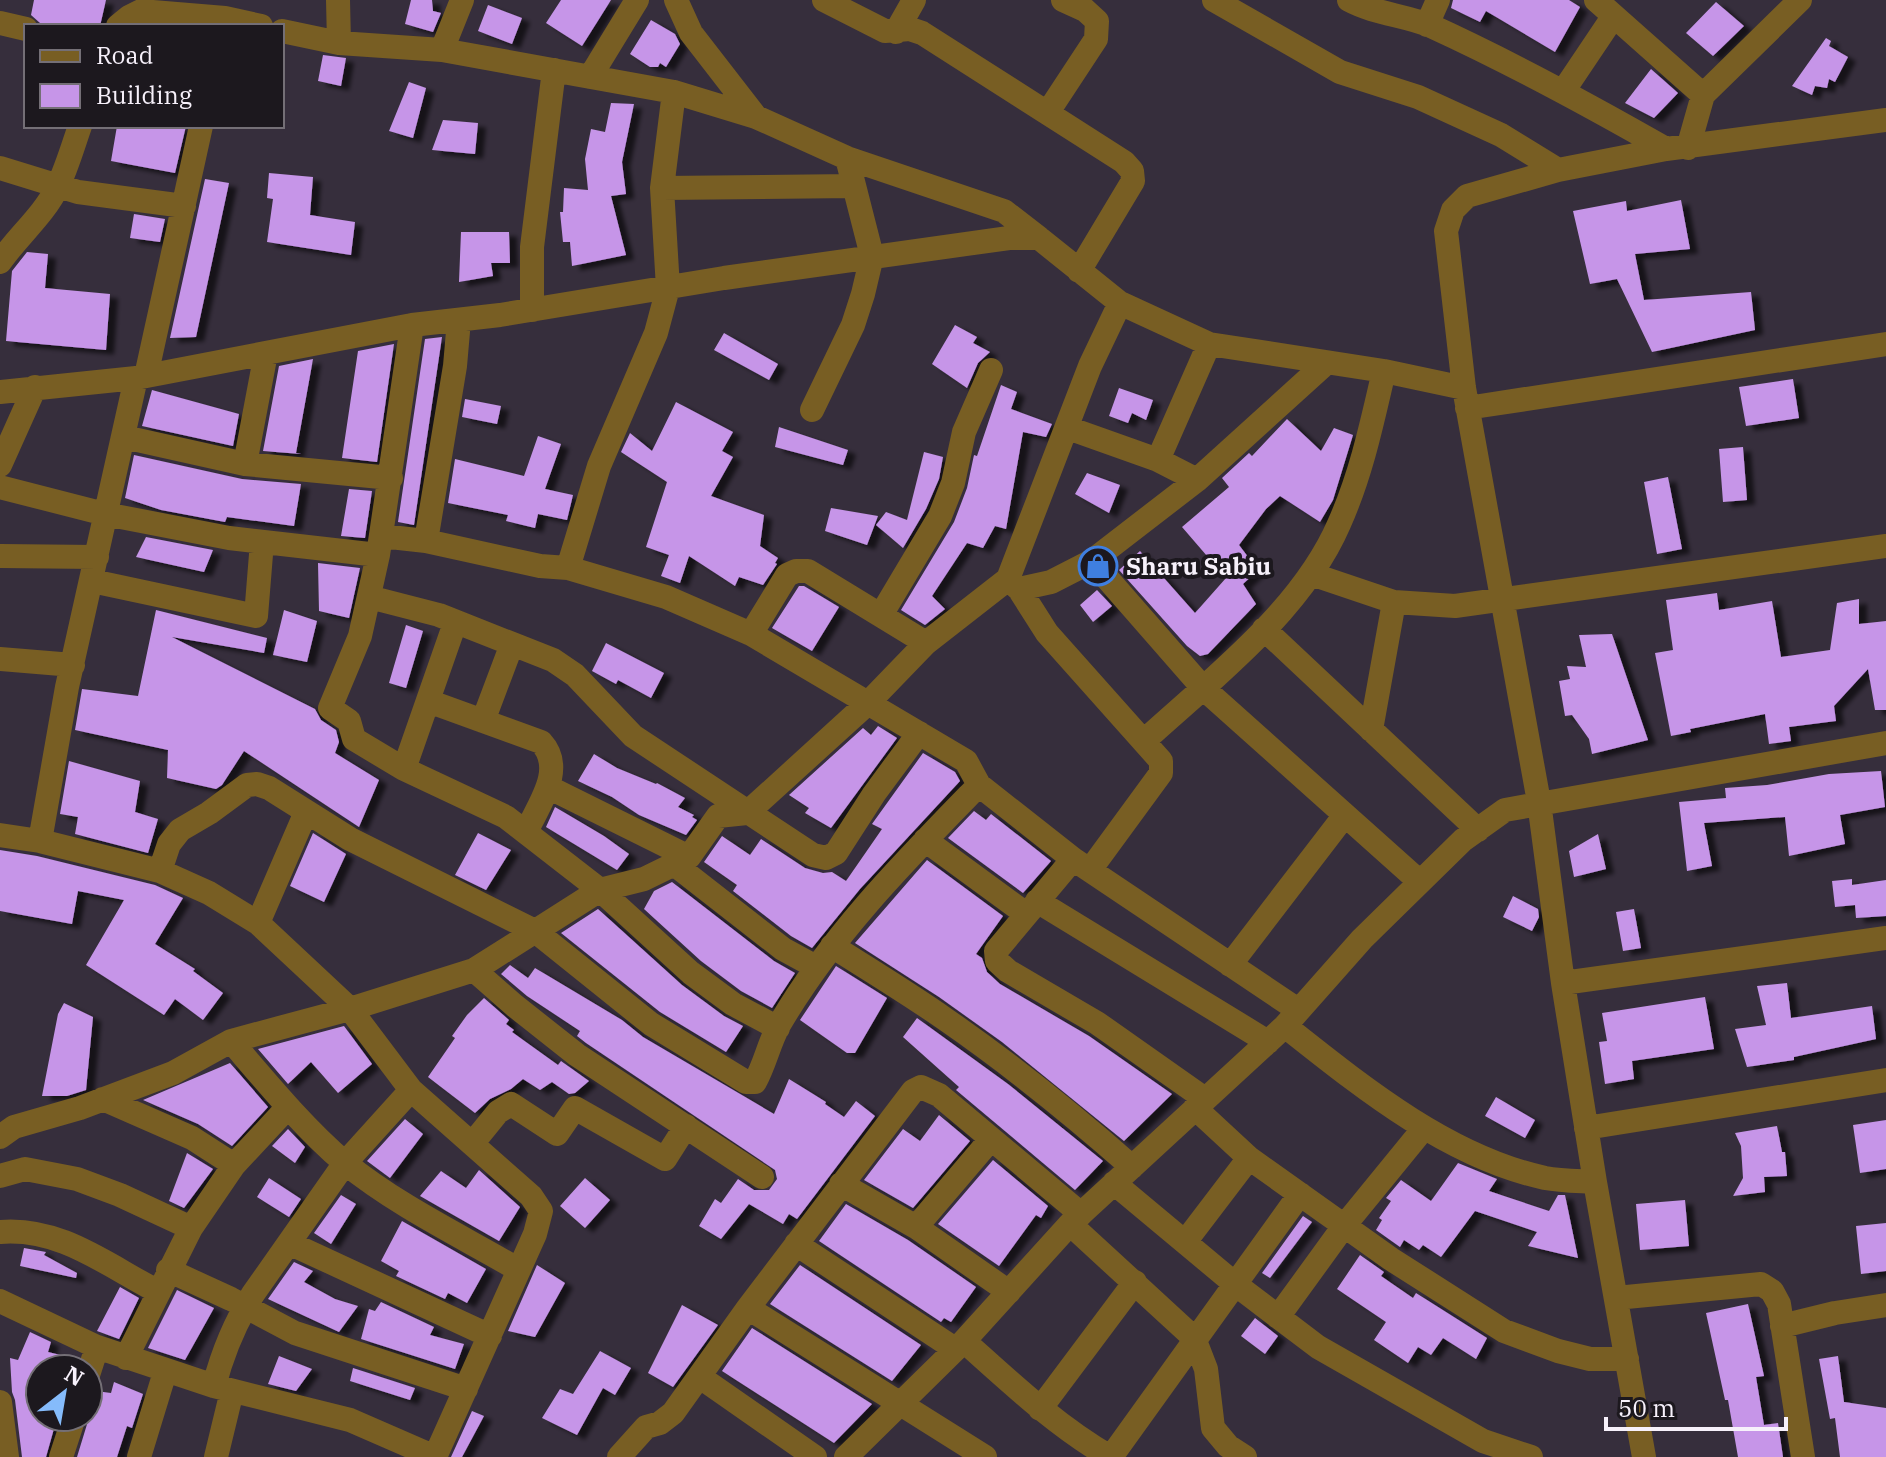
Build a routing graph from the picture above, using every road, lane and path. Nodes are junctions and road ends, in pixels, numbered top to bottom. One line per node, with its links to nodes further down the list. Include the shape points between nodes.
1 (338, 0): 21 (street)
2 (462, 0): 22 (street)
3 (637, 0): 24 (street)
4 (676, 0): 29 (street, via 691,33)
5 (824, 0): 20 (street)
6 (914, 0): 20 (street)
7 (1063, 0): 28 (street, via 1097,21 1096,39)
8 (1215, 0): 36 (street, via 1340,72 1418,97 1501,135)
9 (1349, 0): 17 (street)
10 (1438, 0): 17 (street)
11 (1800, 0): 27 (street)
12 (1604, 9): 25 (street); 27 (street)
13 (225, 15): 15 (street, via 141,11); 16 (street)
14 (0, 23): 18 (street)
15 (121, 24)
16 (254, 24)
17 (1427, 25): 25 (street)
18 (24, 29)
19 (284, 31): 21 (street)
20 (896, 32): 28 (street, via 922,33)
21 (339, 43): 22 (street)
22 (442, 50): 23 (street)
23 (554, 70): 24 (street); 47 (street, via 532,247)
24 (590, 77): 26 (street)
25 (1564, 90): 33 (street)
26 (674, 92): 29 (street); 39 (street)
27 (1703, 95): 33 (street)
28 (1048, 112): 44 (street, via 1132,171 1133,181)
29 (756, 117): 34 (street)
30 (1886, 120): 33 (street)
31 (79, 128): 38 (street)
32 (201, 128): 40 (street)
33 (1677, 149): 36 (street)
34 (847, 158): 37 (street); 41 (street, via 1004,211)
35 (0, 168): 38 (street)
36 (1558, 170): 59 (street, via 1467,196 1453,210 1446,231)
37 (854, 186): 39 (street); 42 (street)
38 (58, 187): 40 (street); 43 (street)
39 (662, 188): 45 (street)
40 (184, 206): 56 (street)
41 (1039, 238): 42 (street); 44 (street)
42 (872, 256): 45 (street); 60 (street, via 853,325)
43 (0, 262)
44 (1079, 271): 46 (street)
45 (668, 288): 47 (street); 77 (street, via 656,333 599,466)
46 (1120, 303): 50 (street); 61 (street)
47 (532, 310): 48 (street)
48 (459, 320): 49 (street); 70 (street)
49 (412, 325): 52 (street); 66 (street)
50 (1209, 344): 53 (street); 63 (street)
51 (1886, 344): 59 (street)
52 (266, 353): 56 (street); 64 (street)
53 (1326, 363): 55 (street); 67 (street)
54 (991, 370): 84 (street, via 964,432 940,516)
55 (1384, 371): 59 (street); 78 (street, via 1365,455 1339,525)
56 (141, 377): 57 (street); 62 (street)
57 (35, 387): 58 (street); 65 (street)
58 (0, 392)
59 (1465, 398): 82 (street)
60 (812, 410)
61 (1068, 428): 63 (street); 80 (street)
62 (124, 437): 64 (street); 69 (street)
63 (1158, 460): 67 (street)
64 (245, 464): 66 (street)
65 (0, 465)
66 (391, 478): 72 (street)
67 (1197, 480): 76 (street)
68 (0, 487): 69 (street)
69 (105, 514): 71 (street); 75 (street)
70 (426, 541): 72 (street); 77 (street)
71 (262, 542): 72 (street); 79 (street, via 256,616)
72 (379, 545): 81 (street)
73 (1886, 546): 82 (street)
74 (0, 556): 75 (street)
75 (97, 557): 79 (street)
76 (1092, 561): 80 (street, via 1051,582); 92 (street)
77 (568, 568): 87 (street, via 666,597)
78 (1311, 574): 83 (street); 86 (street)
79 (92, 581): 91 (street)
80 (1014, 584): 88 (street); 98 (street, via 1047,633)
81 (369, 597): 85 (street); 100 (street, via 360,636 330,708 349,721 354,739)
82 (1503, 601): 83 (street, via 1455,606); 103 (street)
83 (1394, 602): 96 (street)
84 (881, 615): 87 (street, via 808,571 796,571 787,575); 88 (street)
85 (455, 623): 89 (street); 93 (street)
86 (1264, 629): 92 (street); 96 (street)
87 (751, 634): 94 (street)
88 (926, 643): 94 (street)
89 (512, 644): 95 (street); 105 (street, via 575,675 633,736)
90 (0, 659): 91 (street)
91 (73, 665): 111 (street)
92 (1203, 688): 98 (street); 106 (street)
93 (428, 701): 95 (street); 100 (street)
94 (869, 702): 97 (street); 105 (street)
95 (483, 721): 102 (street, via 541,742 553,766)
96 (1371, 730): 107 (street)
97 (919, 733): 101 (street, via 966,761); 105 (street, via 836,853 826,858)
98 (1144, 741): 113 (street, via 1161,761 1161,773)
99 (1886, 743): 103 (street)
100 (404, 769): 108 (street, via 506,817)
101 (979, 785): 110 (street); 113 (street)
102 (548, 787): 108 (street); 112 (street)
103 (1539, 802): 107 (street, via 1505,810); 125 (street)
104 (306, 812): 114 (street, via 269,788 247,785 180,830); 118 (street); 119 (street)
105 (747, 813): 112 (street, via 718,816)
106 (1345, 815): 115 (street); 122 (street)
107 (1478, 830): 115 (street)
108 (526, 832): 116 (street)
109 (0, 835): 111 (street)
110 (925, 840): 117 (street); 121 (street)
111 (40, 841): 114 (street)
112 (681, 860): 116 (street, via 644,879); 123 (street, via 783,949)
113 (1081, 864): 117 (street); 122 (street)
114 (160, 871): 118 (street)
115 (1420, 882): 127 (street)
116 (600, 890): 119 (street); 128 (street, via 691,973)
117 (1032, 908): 127 (street); 133 (street, via 996,951 997,961 1097,1023)
118 (258, 923): 126 (street)
119 (535, 931): 124 (street); 128 (street, via 651,1024 746,1082 755,1082)
120 (1886, 938): 125 (street)
121 (832, 946): 123 (street); 144 (street, via 944,1018 1071,1114)
122 (1230, 965): 127 (street)
123 (816, 967): 128 (street)
124 (474, 970): 126 (street); 136 (street, via 577,1055)
125 (1563, 983): 138 (street)
126 (350, 1009): 129 (street); 131 (street)
127 (1284, 1026): 133 (street); 137 (street)
128 (778, 1028)
129 (231, 1041): 132 (street, via 173,1073); 134 (street)
130 (1886, 1080): 138 (street)
131 (411, 1090): 140 (street); 142 (street)
132 (103, 1099): 135 (street); 143 (street, via 192,1138)
133 (1200, 1104): 141 (street); 144 (street)
134 (288, 1107): 142 (street); 143 (street)
135 (5, 1126)
136 (686, 1126): 140 (street, via 665,1159 575,1108 557,1134 511,1104); 146 (street)
137 (1424, 1128): 147 (street, via 1493,1161 1546,1178); 151 (street)
138 (1586, 1128): 147 (street)
139 (991, 1139): 148 (street, via 939,1095 921,1087); 150 (street); 152 (street)
140 (472, 1144): 158 (street, via 541,1211)
141 (1249, 1158): 149 (street); 155 (street)
142 (345, 1163): 156 (street); 158 (street)
143 (234, 1165): 153 (street)
144 (1123, 1175): 150 (street); 155 (street)
145 (0, 1176): 153 (street, via 25,1169 77,1179)
146 (762, 1177)
147 (1595, 1182): 163 (street)
148 (841, 1184): 152 (street); 157 (street)
149 (1300, 1194): 151 (street); 161 (street)
150 (1076, 1219): 160 (street); 162 (street)
151 (1344, 1226): 168 (street); 176 (street, via 1504,1331 1590,1359)
152 (916, 1227): 162 (street)
153 (191, 1228): 159 (street)
154 (0, 1232): 159 (street, via 41,1233)
155 (1185, 1242): 161 (street)
156 (289, 1243): 166 (street); 170 (street)
157 (796, 1244): 167 (street); 172 (street)
158 (519, 1270): 170 (street)
159 (162, 1280): 166 (street); 175 (street)
160 (1135, 1282): 171 (street); 183 (street)
161 (1235, 1284): 168 (street); 171 (street)
162 (1009, 1292): 172 (street)
163 (1616, 1298): 169 (street, via 1761,1284 1779,1304); 176 (street)
164 (0, 1301): 173 (street)
165 (1886, 1305): 169 (street)
166 (245, 1307): 179 (street, via 218,1370); 180 (street, via 295,1333)
167 (748, 1308): 178 (street); 182 (street)
168 (1278, 1317): 186 (street)
169 (1782, 1326): 200 (street)
170 (490, 1336): 180 (street)
171 (1194, 1338): 185 (street, via 1206,1369); 196 (street)
172 (960, 1345): 182 (street); 183 (street)
173 (97, 1347): 174 (street); 175 (street)
174 (95, 1353)
175 (126, 1358): 177 (street)
176 (1627, 1359): 199 (street)
177 (165, 1372): 179 (street); 190 (street)
178 (700, 1377): 187 (street, via 673,1413 646,1427); 193 (street)
179 (223, 1388): 191 (street); 192 (street, via 350,1420)
180 (466, 1389): 192 (street)
181 (0, 1402): 188 (street)
182 (902, 1403): 194 (street); 195 (street)
183 (1040, 1409): 196 (street)
184 (69, 1433): 189 (street)
185 (1214, 1447): 197 (street)
186 (1479, 1449): 198 (street)
187 (624, 1456)
188 (7, 1457)
189 (61, 1457)
190 (139, 1457)
191 (216, 1457)
192 (435, 1457)
193 (815, 1457)
194 (846, 1457)
195 (985, 1457)
196 (1110, 1457)
197 (1245, 1457)
198 (1531, 1457)
199 (1644, 1457)
200 (1803, 1457)

